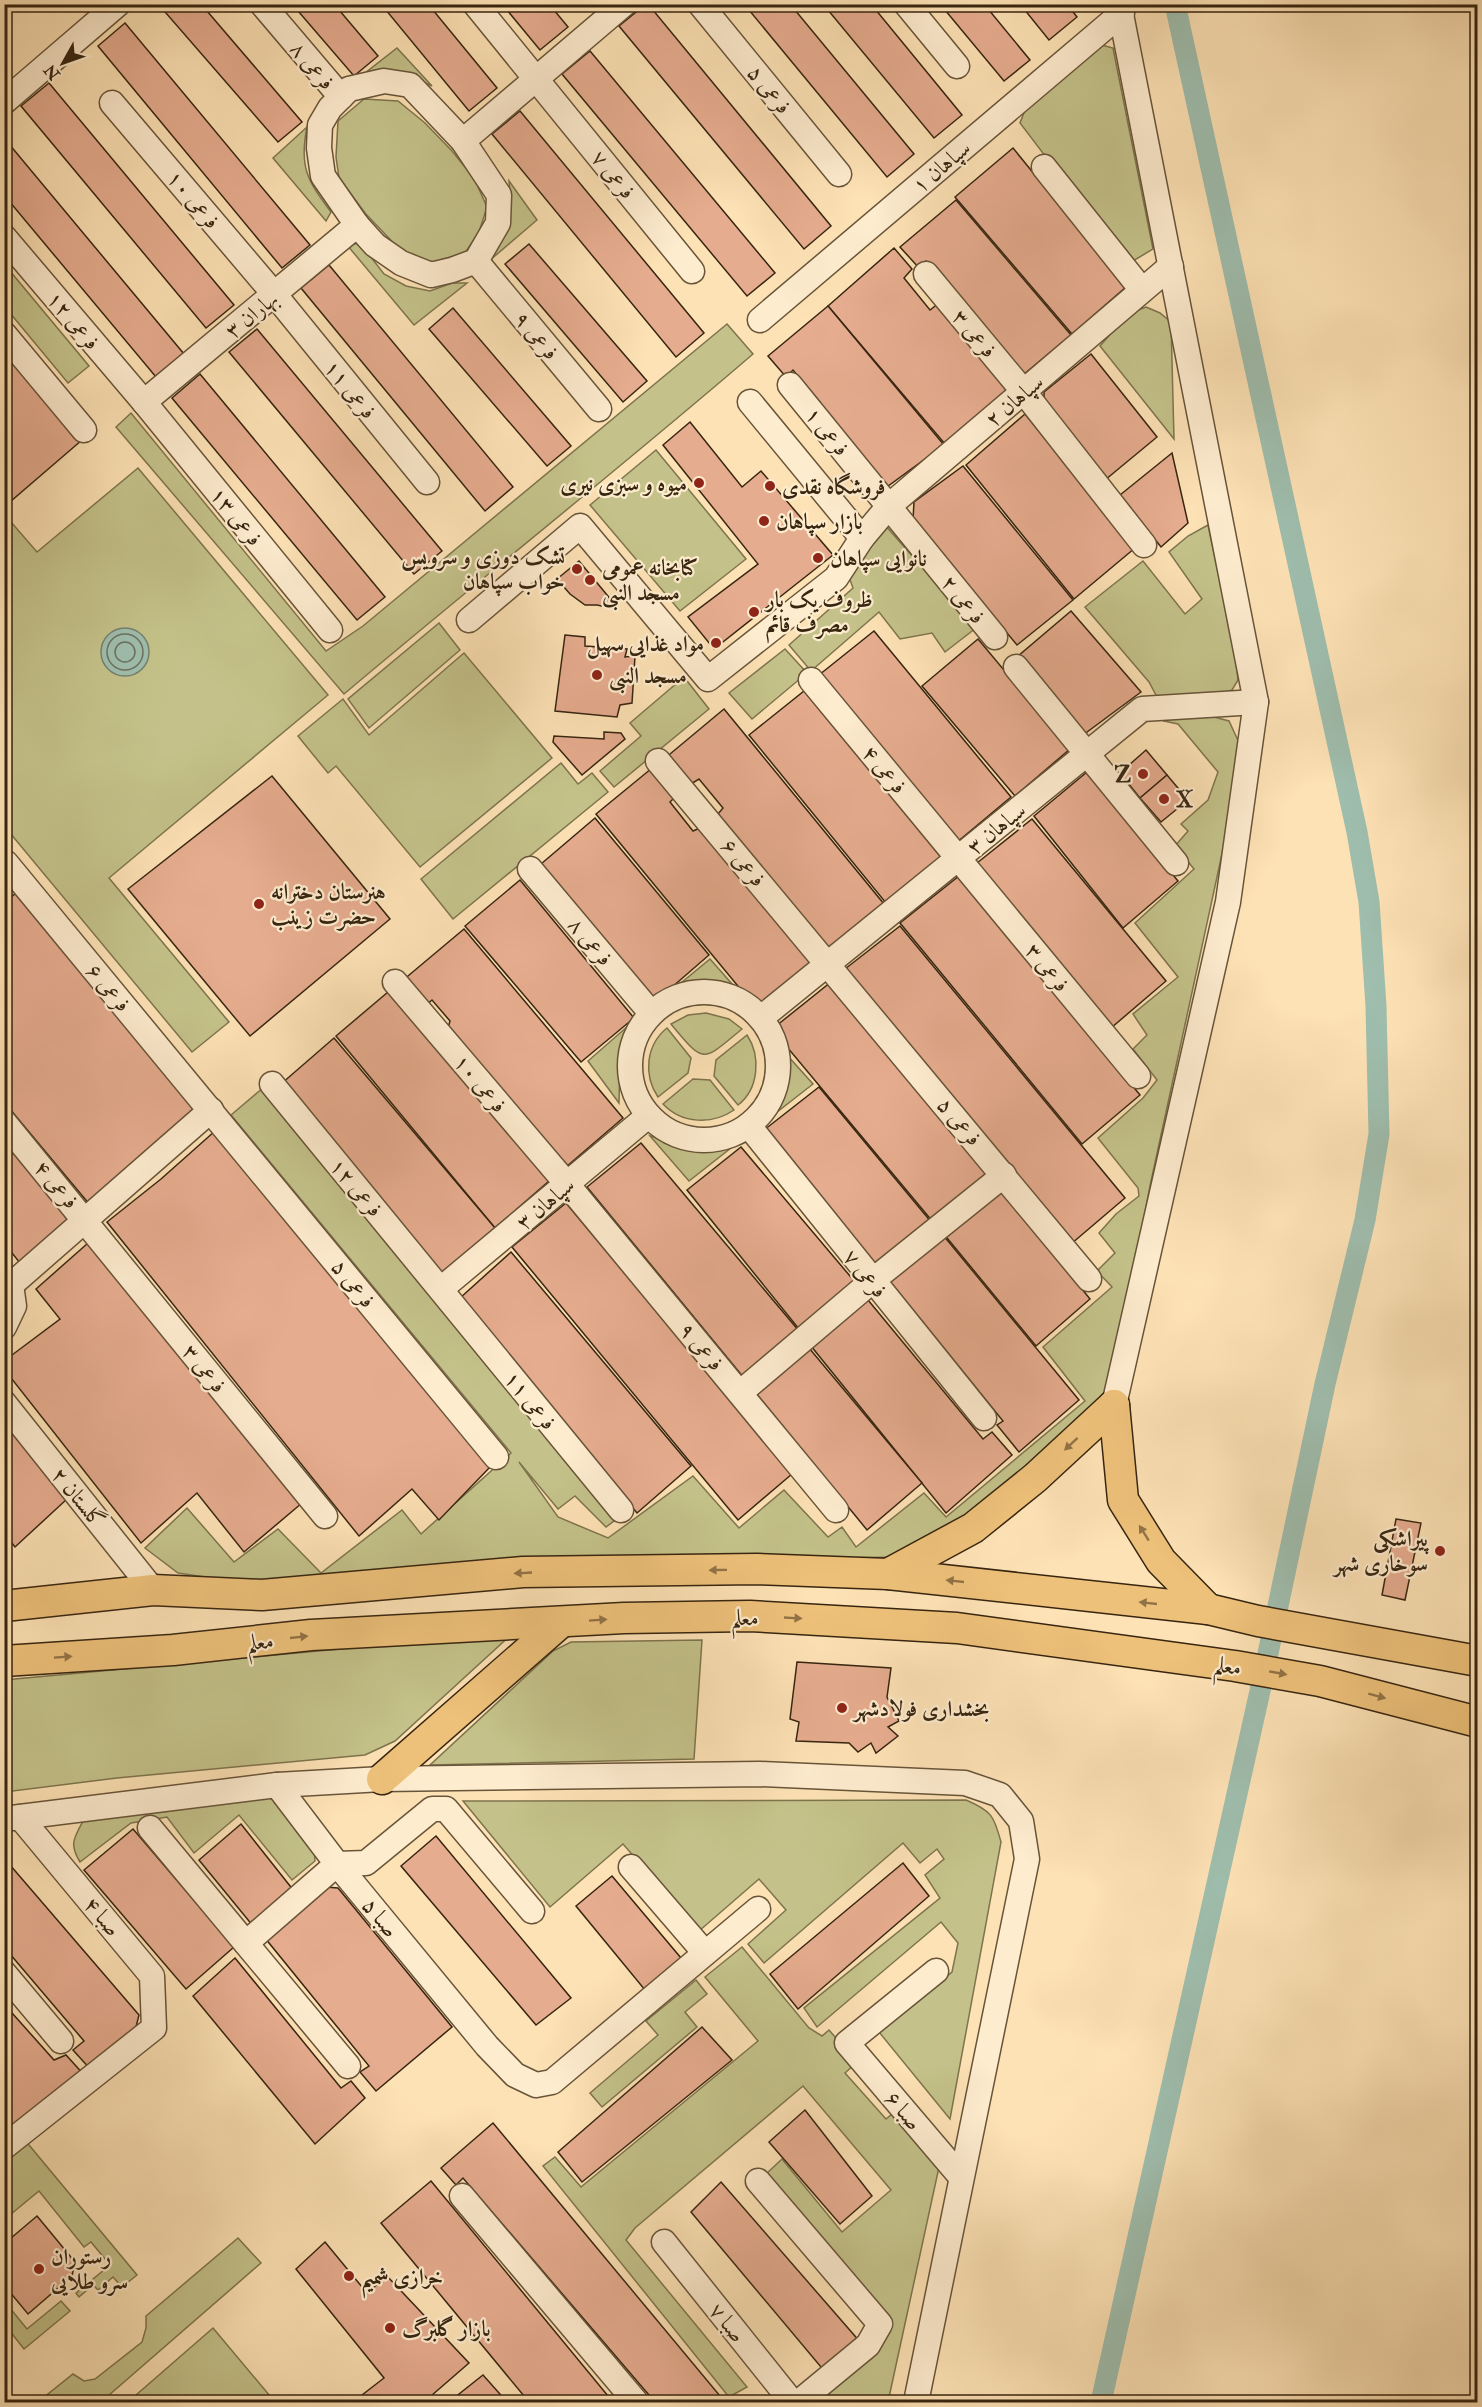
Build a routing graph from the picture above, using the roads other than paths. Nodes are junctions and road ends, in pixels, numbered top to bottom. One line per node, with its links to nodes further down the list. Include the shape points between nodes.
1 (118, 4): 11 (street)
2 (262, 4): 10 (street, فرعی ۸)
3 (476, 4): 9 (street)
4 (624, 4): 9 (street)
5 (700, 4): 15 (street, فرعی ۵)
6 (906, 4): 8 (street)
7 (1121, 9): 19 (street); 24 (street, سپاهان ۱)
8 (957, 66)
9 (537, 78): 13 (street); 20 (street, فرعی ۷)
10 (341, 97): 13 (street, via 349,89 384,81 410,85); 16 (street, via 320,125 319,148 323,176)
11 (4, 102)
12 (112, 103): 23 (street, فرعی ۱۰)
13 (463, 141): 18 (street, via 498,195 498,223)
14 (1044, 167): 22 (street)
15 (839, 174)
16 (357, 225): 18 (street, via 375,245 401,263 430,275); 23 (street, بهاران ۳)
17 (4, 237): 28 (street, فرعی ۱۲)
18 (476, 261): 30 (street, فرعی ۹)
19 (1171, 266): 22 (street, سپاهان ۲); 41 (street)
20 (692, 271)
21 (926, 274): 27 (street, فرعی ۳)
22 (1142, 290): 27 (street, سپاهان ۲)
23 (275, 295): 28 (street, بهاران ۳); 32 (street, فرعی ۱۱)
24 (760, 320)
25 (4, 334): 31 (street)
26 (790, 385): 33 (street, فرعی ۱)
27 (1024, 392): 33 (street, سپاهان ۲); 35 (street)
28 (144, 402): 37 (street, فرعی ۱۳)
29 (750, 402): 34 (street)
30 (599, 409)
31 (84, 430)
32 (427, 482)
33 (888, 506): 34 (street, سپاهان ۲); 38 (street, فرعی ۲)
34 (862, 538): 36 (street, سپاهان ۲, via 836,578 708,679 580,526)
35 (1144, 545)
36 (469, 620)
37 (330, 630)
38 (995, 637)
39 (1016, 667): 42 (street)
40 (810, 680): 44 (street, فرعی ۴)
41 (1256, 702): 42 (street, سپاهان ۳, via 1142,709); 68 (street, via 1228,902)
42 (1087, 754): 44 (street, سپاهان ۳); 46 (street)
43 (658, 761): 48 (street, فرعی ۶)
44 (959, 858): 48 (street, سپاهان ۳); 52 (street, فرعی ۳)
45 (6, 863): 54 (street, فرعی ۶)
46 (1176, 863)
47 (530, 869): 50 (street, فرعی ۸)
48 (829, 964): 51 (street, سپاهان ۳); 58 (street, فرعی ۵)
49 (395, 982): 59 (street, فرعی ۱۰)
50 (651, 1013): 51 (street, via 671,999 703,992 719,993 742,1002); 55 (street, via 630,1052 629,1075)
51 (760, 1018): 57 (street, via 773,1039 778,1062 776,1086 766,1108)
52 (1138, 1076)
53 (272, 1084): 64 (street, فرعی ۱۲)
54 (211, 1110): 60 (street); 70 (street, فرعی ۵)
55 (648, 1116): 57 (street, via 665,1130 686,1139 730,1137); 59 (street, سپاهان ۳)
56 (4, 1122): 60 (street, فرعی ۴)
57 (749, 1126): 62 (street, فرعی ۷)
58 (1004, 1175): 61 (street, فرعی ۵); 62 (street)
59 (567, 1184): 64 (street, سپاهان ۳); 66 (street, فرعی ۹)
60 (86, 1220): 63 (street); 73 (street, فرعی ۳)
61 (1089, 1279)
62 (872, 1281): 66 (street); 69 (street, فرعی ۷)
63 (8, 1283): 65 (street, via 14,1306)
64 (441, 1289): 71 (street, فرعی ۱۱)
65 (4, 1327)
66 (741, 1392): 72 (street, فرعی ۹)
67 (4, 1403): 76 (street, گلستان ۲)
68 (1114, 1405): 75 (main road, one-way to 75, via 1035,1478 973,1527); 78 (main road, one-way to 68, via 1161,1560 1123,1500)
69 (984, 1418)
70 (496, 1457)
71 (621, 1510)
72 (836, 1510)
73 (325, 1516)
74 (757, 1569): 75 (main road, معلم); 76 (main road, معلم, one-way to 76, via 523,1572 262,1595); 79 (main road)
75 (888, 1574): 78 (main road, معلم, one-way to 75)
76 (153, 1590): 77 (main road, معلم)
77 (4, 1606)
78 (1208, 1609): 82 (main road, معلم)
79 (750, 1616): 80 (main road, معلم, one-way to 79); 83 (main road, معلم, one-way to 83, via 957,1628 1235,1666 1320,1681)
80 (560, 1623): 81 (main road, معلم, one-way to 80, via 172,1650 311,1635); 84 (main road)
81 (4, 1661)
82 (1478, 1661)
83 (1478, 1722)
84 (382, 1779): 85 (street); 99 (street, via 760,1774 965,1783 1000,1795 1021,1821 1027,1859)
85 (277, 1785): 86 (street); 88 (street, صبا ۵)
86 (12, 1818): 98 (street, صبا ۴, via 152,1976 154,2028)
87 (150, 1828): 92 (street)
88 (337, 1864): 91 (street, via 366,1863 432,1809 446,1809); 92 (street); 93 (street, صبا ۵, via 487,2046 515,2075 536,2085 552,2082)
89 (631, 1867): 93 (street)
90 (758, 1909): 93 (street, صبا ۵)
91 (532, 1911)
92 (246, 1943): 97 (street)
93 (705, 1953)
94 (936, 1971): 99 (street, صبا ۶, via 848,2043)
95 (4, 1973): 96 (street)
96 (61, 2041)
97 (348, 2066)
98 (4, 2147)
99 (962, 2177): 106 (street)
100 (758, 2181): 105 (street, via 880,2324 868,2345)
101 (462, 2196): 103 (street)
102 (664, 2242): 104 (street, صبا ۷)
103 (636, 2402)
104 (792, 2403)
105 (799, 2403)
106 (916, 2403)

